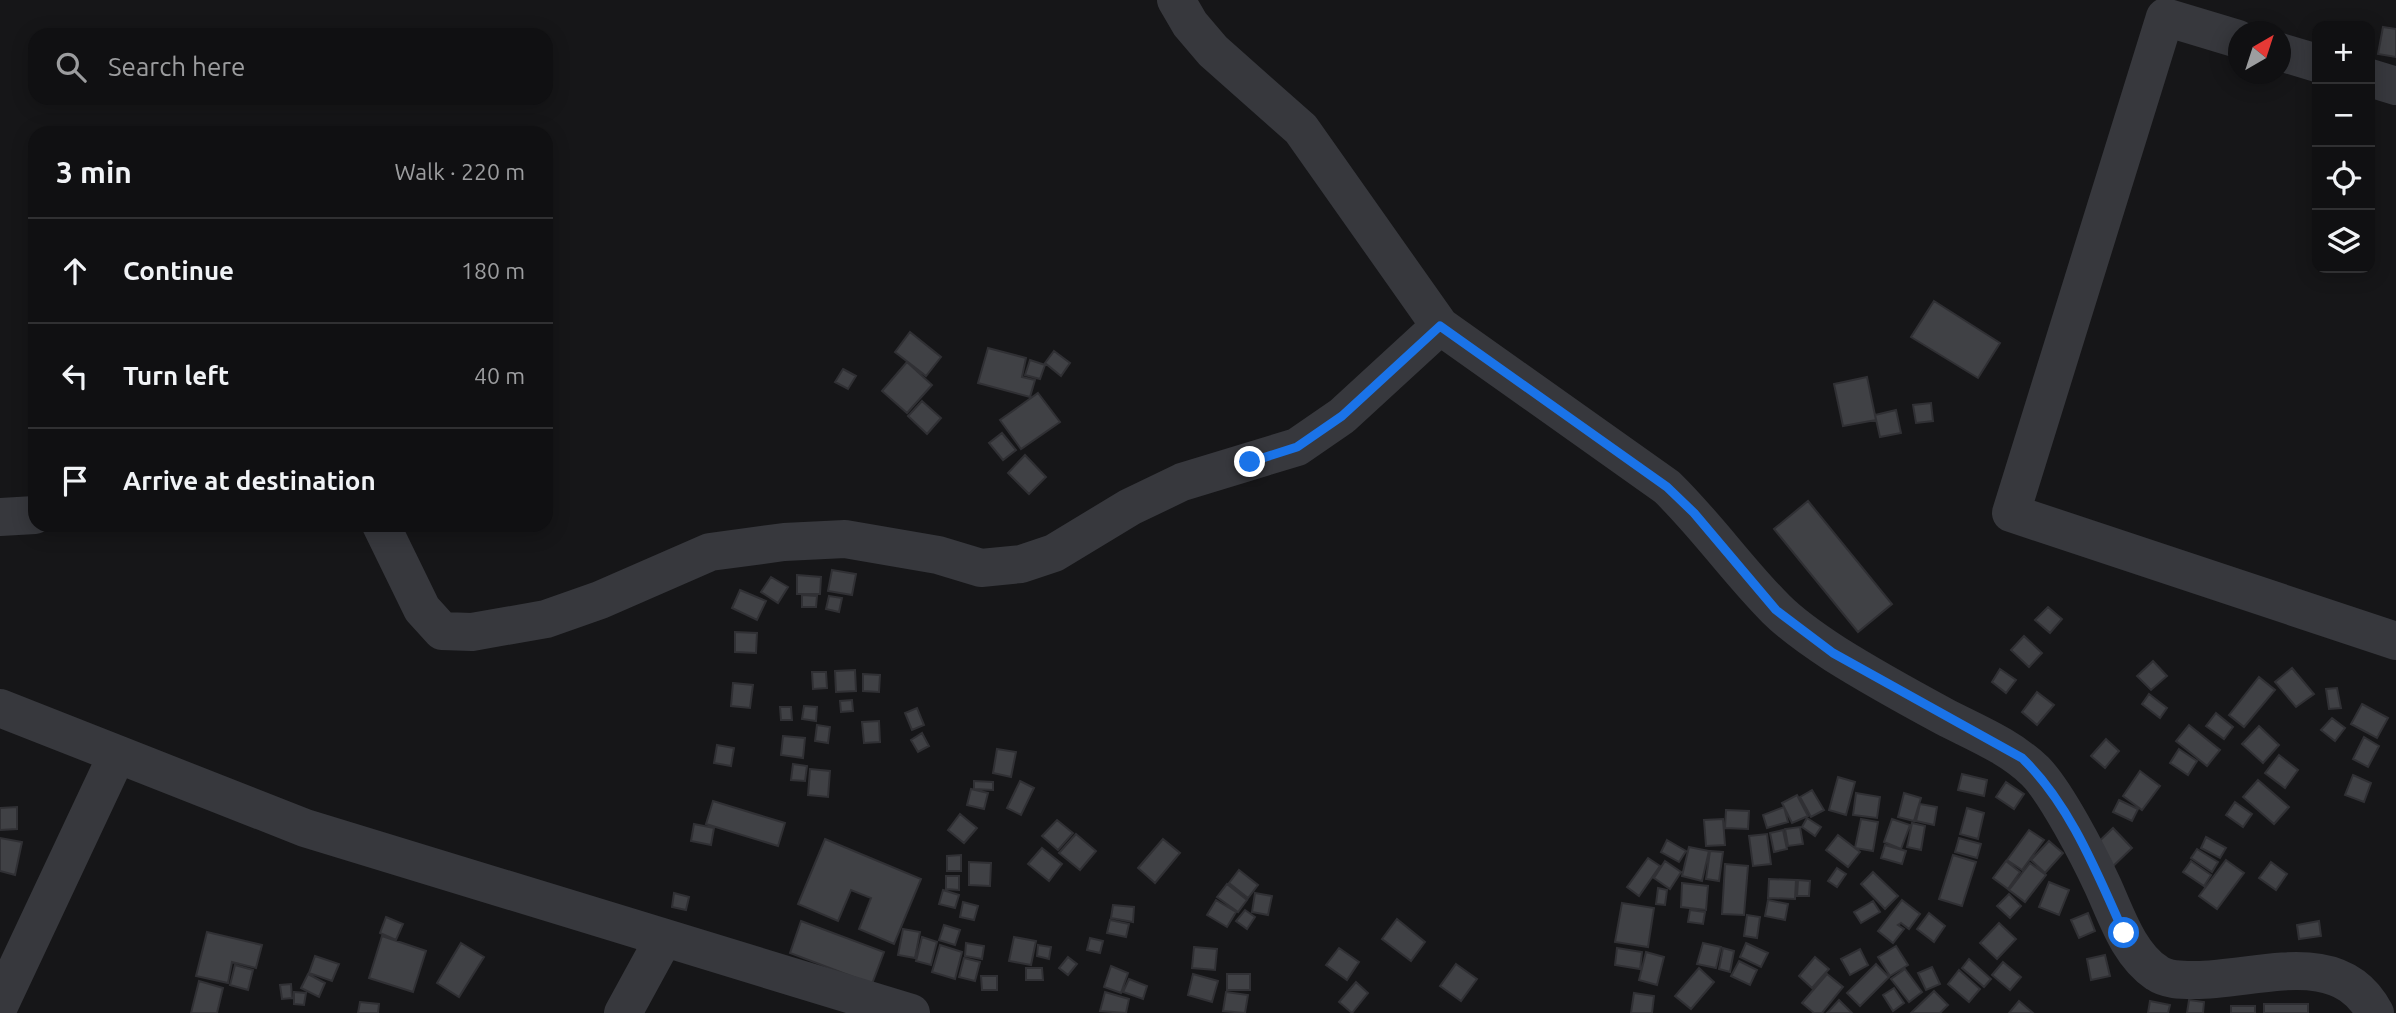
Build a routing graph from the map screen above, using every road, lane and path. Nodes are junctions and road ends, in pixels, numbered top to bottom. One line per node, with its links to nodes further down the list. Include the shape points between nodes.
1 (1176, 0): 7 (street, via 1213,51 1301,129)
2 (2228, 36): 11 (street, via 2165,17 2011,513)
3 (2291, 55): 4 (street)
4 (2312, 61)
5 (2375, 80): 6 (street)
6 (2396, 86)
7 (1440, 326): 10 (street, via 1342,416 1297,447 1182,482 1054,553 1021,564 981,568 938,555 845,539 785,541 710,552 546,619 472,632 442,631 422,609); 18 (street, via 1667,487 1776,610 1833,653 2022,758 2038,774 2090,857 2124,933 2144,963 2159,975 2222,980 2306,969 2338,976 2356,986)
8 (28, 515): 9 (street)
9 (0, 517)
10 (384, 532)
11 (2396, 641)
12 (0, 708): 13 (street)
13 (117, 755): 14 (street, via 304,828); 15 (street)
14 (664, 937): 16 (street); 17 (street)
15 (0, 1004)
16 (624, 1013)
17 (911, 1013)
18 (2375, 1013)

